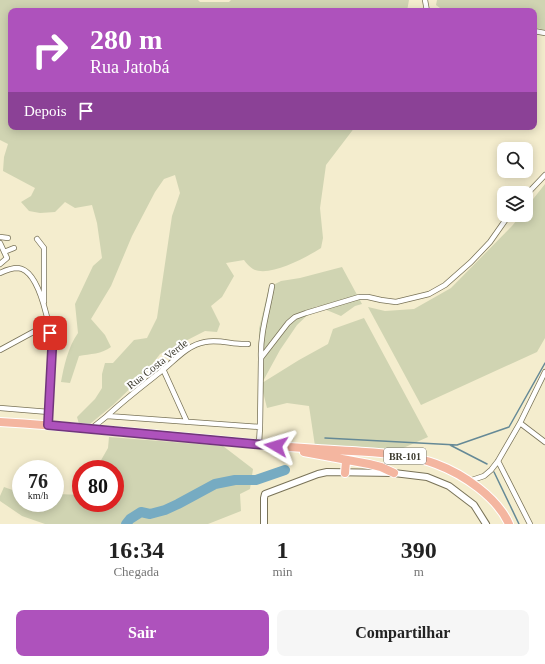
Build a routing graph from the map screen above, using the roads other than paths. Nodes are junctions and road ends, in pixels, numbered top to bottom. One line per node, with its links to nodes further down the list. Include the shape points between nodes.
1 (545, 175): 2 (street)
2 (533, 188)
3 (504, 222): 17 (street, via 471,262 445,285 429,294 396,302 359,297 295,317)
4 (0, 237): 5 (street)
5 (8, 238)
6 (37, 239): 13 (street, via 44,248)
7 (0, 243): 9 (street)
8 (14, 248): 9 (street)
9 (4, 252): 10 (street, via 7,258)
10 (0, 264)
11 (0, 273): 13 (street, via 18,268 29,274 36,282)
12 (272, 286): 17 (street, via 262,327)
13 (44, 309): 14 (street)
14 (48, 324): 16 (street); 21 (street, via 52,350)
15 (248, 344): 18 (street, Rua Costa Verde, via 206,342 193,345)
16 (0, 350)
17 (261, 358): 27 (street)
18 (163, 369): 22 (street, Rua Costa Verde); 24 (street)
19 (545, 372): 25 (street)
20 (0, 408): 21 (street)
21 (49, 412): 26 (street)
22 (106, 416): 24 (street); 28 (street, Rua Costa Verde)
23 (0, 422): 26 (highway, BR-101)
24 (187, 422): 27 (street)
25 (520, 423): 29 (street); 33 (street)
26 (48, 425): 28 (highway, BR-101)
27 (260, 427): 30 (street)
28 (91, 429): 30 (highway, BR-101)
29 (545, 442)
30 (259, 444): 31 (highway, BR-101)
31 (276, 446): 32 (highway); 36 (highway, BR-101, via 383,453 414,458 452,471)
32 (346, 461): 34 (highway); 35 (highway, via 381,467)
33 (498, 461): 36 (street, via 484,476); 40 (street)
34 (345, 473): 35 (street); 37 (street, via 318,474 265,494)
35 (394, 473): 38 (street, via 427,477 449,486 474,505)
36 (469, 481): 39 (highway, BR-101, via 488,496)
37 (264, 524)
38 (486, 524)
39 (509, 524)
40 (530, 524)

